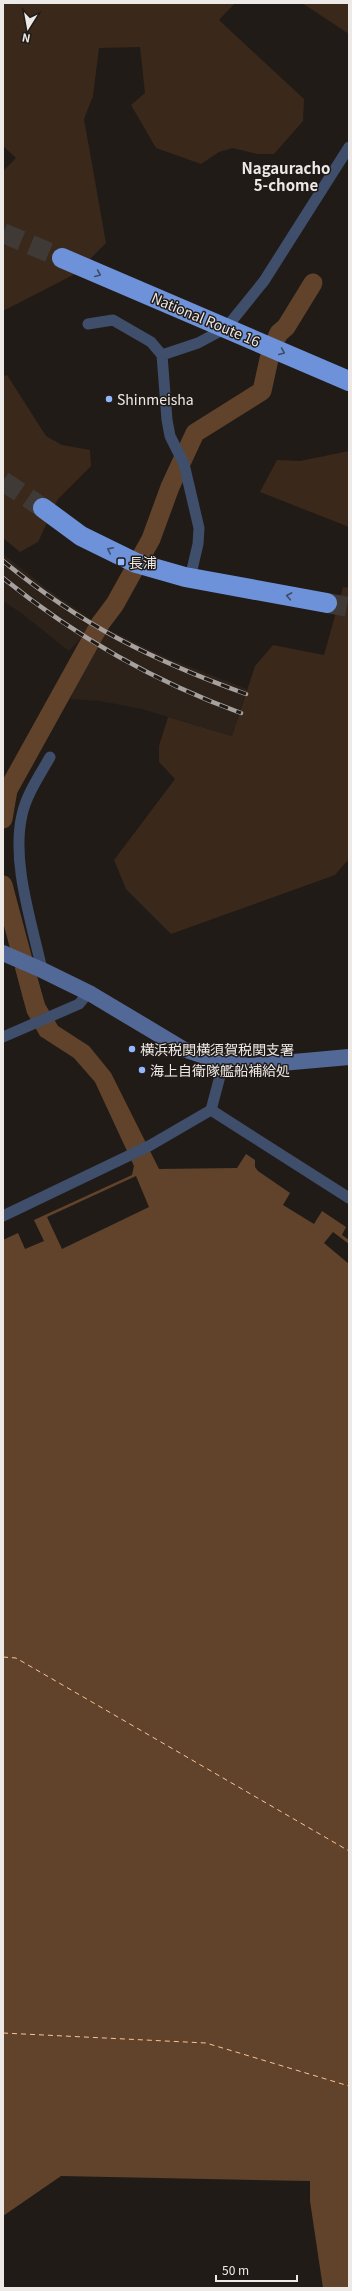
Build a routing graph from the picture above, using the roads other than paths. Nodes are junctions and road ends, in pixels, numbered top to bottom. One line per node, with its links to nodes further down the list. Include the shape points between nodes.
1 (349, 147): 4 (street, via 264,282)
2 (62, 258): 4 (highway, National Route 16, one-way to 4)
3 (88, 324): 5 (street, via 113,320 151,342)
4 (226, 328): 5 (street, via 198,343); 6 (highway, National Route 16, one-way to 6)
5 (162, 355): 8 (street, via 170,436 184,464 199,528)
6 (349, 381)
7 (43, 508): 8 (highway, one-way to 7, via 136,563 81,536)
8 (190, 578): 9 (highway, one-way to 8)
9 (327, 603)
10 (50, 757): 12 (street, via 27,799 18,842)
11 (7, 955): 12 (street)
12 (39, 968): 13 (street)
13 (88, 993): 14 (street, via 79,1004); 16 (street, via 183,1049)
14 (3, 1037)
15 (349, 1057): 16 (street, via 248,1066)
16 (224, 1061): 17 (street)
17 (211, 1110): 18 (street); 19 (street, via 149,1146)
18 (349, 1198)
19 (3, 1216)

